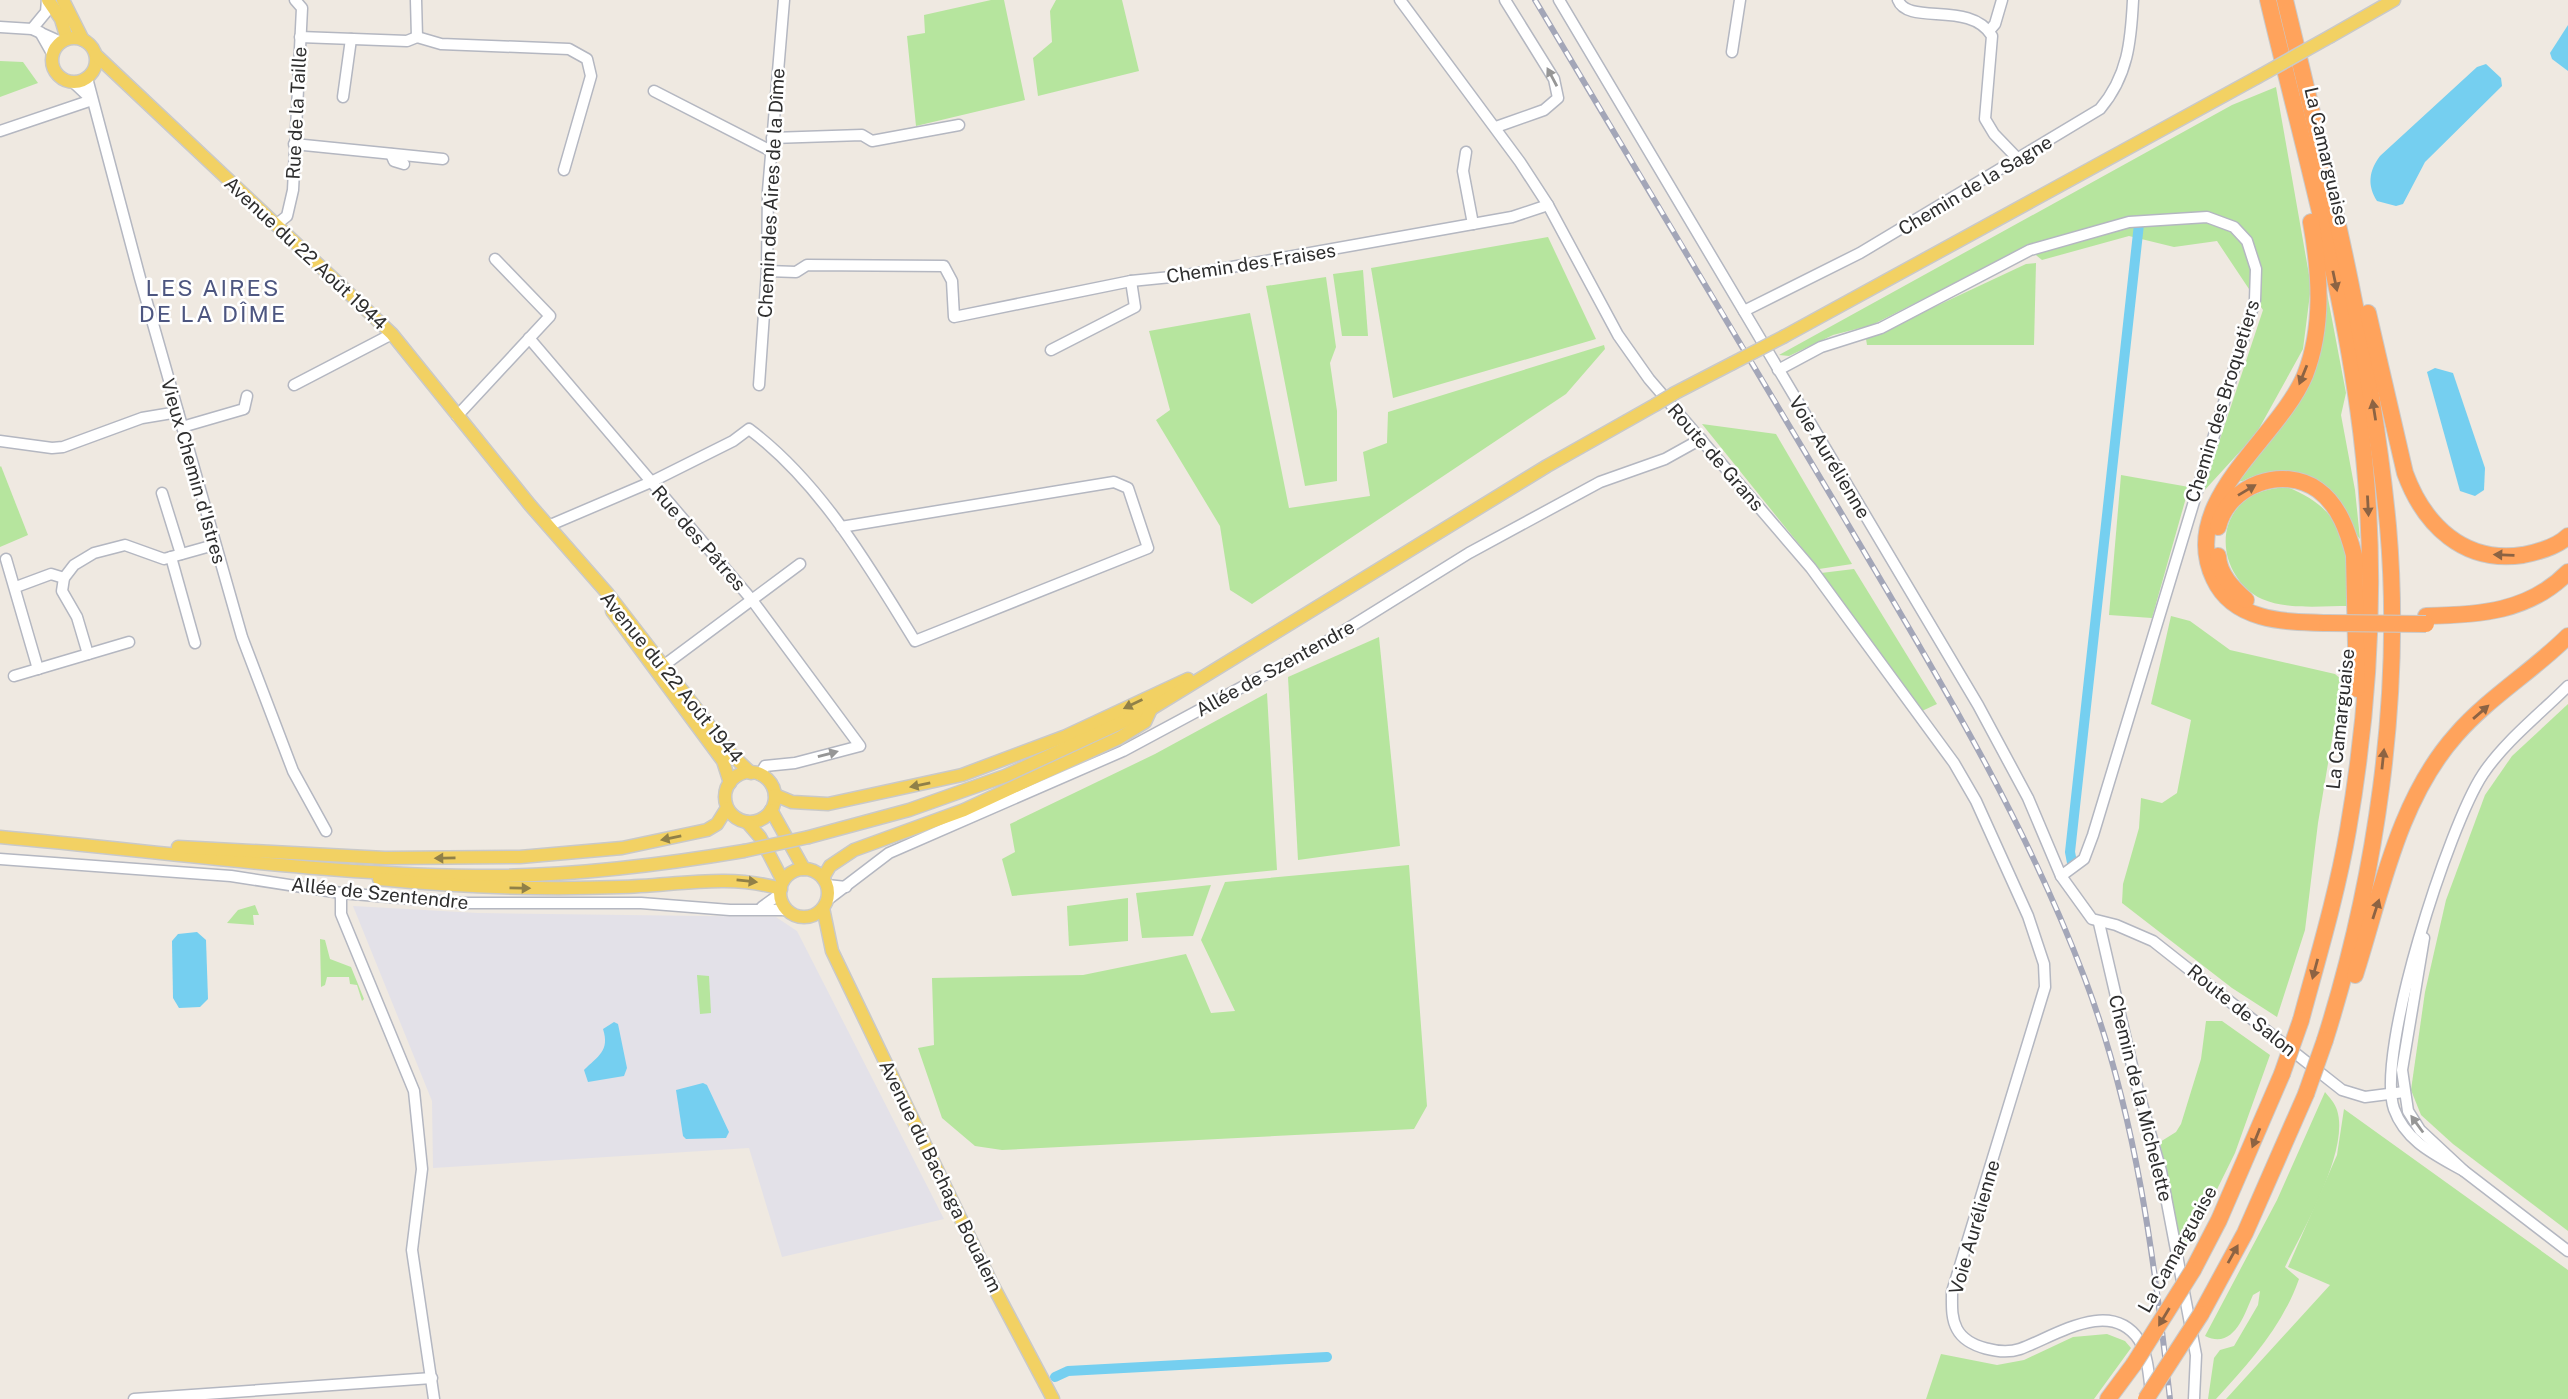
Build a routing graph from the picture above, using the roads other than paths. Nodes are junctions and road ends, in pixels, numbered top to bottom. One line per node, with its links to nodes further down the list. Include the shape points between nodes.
1 (48, 0): 17 (street); 23 (main road, via 61,19)
2 (63, 0): 22 (main road)
3 (295, 0): 19 (street, Rue de la Taille, via 302,8)
4 (415, 0): 20 (street)
5 (784, 0): 38 (street, Chemin des Aires de la Dîme)
6 (1400, 0): 36 (street, Route de Grans)
7 (1505, 0): 36 (street, one-way to 7, via 1544,110 1558,98 1554,79)
8 (1559, 0): 53 (street, Voie Aurélienne)
9 (1740, 0): 24 (street)
10 (1898, 0): 18 (street, via 1910,11 1958,15)
11 (2002, 0): 18 (street, via 1996,24)
12 (2133, 0): 44 (street, Chemin de la Sagne, via 2131,43 2112,94 2100,109)
13 (2267, 0): 30 (highway, La Camarguaise)
14 (2285, 0): 34 (highway, La Camarguaise)
15 (2395, 0): 88 (main road, bridge, via 1675,393)
16 (0, 27): 17 (street)
17 (36, 31): 23 (street); 25 (street)
18 (1989, 31): 44 (street, via 1985,119)
19 (300, 37): 21 (street); 39 (street, Rue de la Taille)
20 (417, 37): 21 (street, via 407,41); 46 (street, via 441,44 569,49 587,60 591,76)
21 (351, 39): 32 (street)
22 (83, 40): 23 (main road); 26 (main road)
23 (64, 41): 25 (main road)
24 (1732, 52)
25 (53, 55): 29 (main road, via 59,77)
26 (96, 55): 27 (main road, Avenue du 22 Août 1944); 28 (main road)
27 (111, 69): 28 (main road); 49 (main road, Avenue du 22 Août 1944)
28 (90, 74): 29 (main road); 33 (street, Vieux Chemin d'Istres)
29 (73, 82): 33 (street)
30 (2290, 91): 82 (highway, one-way to 82, via 2319,286 2316,335 2305,374 2285,412 2220,494 2209,520 2207,560 2220,591 2249,613 2272,619); 103 (highway, La Camarguaise, one-way to 103, via 2342,316 2365,467 2370,546 2368,658)
31 (654, 92): 40 (street)
32 (343, 97)
33 (92, 100): 37 (street); 61 (street, Vieux Chemin d'Istres)
34 (2315, 124): 71 (highway, one-way to 34, via 2534,553 2509,557 2478,553 2444,535 2413,496 2395,438 2354,258); 122 (highway, La Camarguaise, one-way to 34, via 2350,958 2375,827 2390,640 2388,529 2375,417)
35 (959, 125): 38 (street, via 873,141 862,135)
36 (1496, 127): 47 (street, Route de Grans)
37 (0, 131)
38 (772, 138): 40 (street, Chemin des Aires de la Dîme)
39 (294, 144): 42 (street); 49 (street, Rue de la Taille, via 292,203)
40 (771, 152): 51 (street, Chemin des Aires de la Dîme)
41 (1466, 152): 48 (street, via 1463,171)
42 (391, 154): 43 (street); 45 (street, via 394,161)
43 (443, 159)
44 (2019, 160): 53 (street, Chemin de la Sagne, via 1860,253)
45 (404, 164)
46 (564, 170)
47 (1548, 205): 48 (street, Chemin des Fraises, via 1512,218); 64 (street, Route de Grans, via 1618,335)
48 (1473, 224): 52 (street, Chemin des Fraises)
49 (277, 225): 54 (main road, Avenue du 22 Août 1944)
50 (495, 259): 55 (street, via 550,316)
51 (767, 271): 52 (street, Chemin des Fraises, via 796,272 807,265 944,265 952,281 954,317); 59 (street, Chemin des Aires de la Dîme)
52 (1131, 281): 56 (street, via 1135,307)
53 (1744, 311): 57 (street, Voie Aurélienne)
54 (392, 334): 58 (street); 62 (main road, Avenue du 22 Août 1944)
55 (529, 338): 62 (street); 66 (street, Rue des Pâtres)
56 (1051, 350)
57 (1778, 370): 109 (street, Voie Aurélienne, via 1978,705 2028,798); 109 (street, Chemin des Broquetiers, via 1821,347 1881,328 2030,250 2130,222 2207,217 2234,227 2247,242 2256,269 2255,300 2093,835 2084,859)
58 (294, 385)
59 (759, 385)
60 (247, 396): 63 (street, via 244,409)
61 (178, 412): 63 (street, Vieux Chemin d'Istres); 65 (street, via 142,418 63,447)
62 (457, 416): 69 (main road, Avenue du 22 Août 1944)
63 (182, 427): 73 (street, Vieux Chemin d'Istres)
64 (1701, 439): 111 (street, Allée de Szentendre, via 1665,459 1600,482 1492,540 1325,642 1123,751 889,853); 118 (street, Route de Grans, via 1811,568 1954,763)
65 (0, 441)
66 (651, 482): 69 (street); 70 (street, via 748,429 774,447); 81 (street, Rue des Pâtres)
67 (162, 493): 74 (street)
68 (864, 521): 70 (street); 72 (street); 72 (street, via 1114,482 1128,488 1147,548 915,641)
69 (548, 526): 90 (main road, Avenue du 22 Août 1944)
70 (841, 527): 72 (street)
71 (2568, 536)
72 (854, 542)
73 (214, 545): 74 (street); 102 (street, Vieux Chemin d'Istres, via 242,636 293,771)
74 (176, 555): 78 (street, via 164,559 125,545 94,553 74,565); 86 (street)
75 (6, 559): 79 (street)
76 (800, 564): 81 (street)
77 (2568, 572): 83 (highway, via 2555,586 2527,602)
78 (64, 578): 79 (street, via 51,574); 87 (street, via 62,591 77,617)
79 (16, 587): 89 (street)
80 (2568, 587): 83 (highway, via 2557,597 2508,619 2482,624)
81 (752, 600): 90 (street); 96 (street, Rue des Pâtres, one-way to 81, via 765,766 860,746)
82 (2327, 619): 83 (highway); 103 (highway, one-way to 103, via 2274,611 2248,601 2231,586 2218,565 2216,538 2221,515 2239,494 2261,482 2284,478 2303,482 2331,503 2349,536 2357,599 2357,694)
83 (2426, 620)
84 (2568, 636): 122 (highway, one-way to 84, via 2348,998 2405,817 2431,766 2457,733)
85 (130, 642): 87 (street)
86 (195, 643)
87 (88, 654): 89 (street)
88 (1217, 667): 95 (main road); 98 (main road, one-way to 98, via 1066,736 962,775 828,804 792,802)
89 (38, 669): 91 (street)
90 (660, 669): 93 (main road, Avenue du 22 Août 1944); 94 (main road, Avenue du 22 Août 1944)
91 (14, 676)
92 (2568, 686): 117 (street, via 2482,776)
93 (674, 696): 94 (main road); 97 (main road, Avenue du 22 Août 1944, via 723,761)
94 (690, 699): 96 (main road, Avenue du 22 Août 1944, via 733,756)
95 (1151, 709): 107 (main road, bridge, via 1005,776 909,810 744,851 622,868 518,875); 110 (main road, via 1145,722 1119,738 975,805 854,850 830,866)
96 (756, 774): 97 (main road, via 735,777); 98 (main road, via 770,783)
97 (730, 783): 99 (main road)
98 (775, 795): 100 (main road)
99 (727, 808): 101 (main road); 105 (main road, one-way to 105, via 718,824 707,830 587,852 437,858 192,846)
100 (771, 810): 101 (main road, via 761,820); 108 (main road)
101 (747, 822): 112 (main road, via 760,836)
102 (326, 831)
103 (2348, 832): 131 (highway, La Camarguaise, one-way to 131, bridge, via 2331,911 2282,1074 2193,1270)
104 (0, 837): 105 (main road)
105 (152, 850): 107 (main road)
106 (0, 859): 113 (street, Allée de Szentendre, via 231,876)
107 (281, 863): 112 (main road, one-way to 112, via 460,886 583,888 737,880)
108 (804, 869): 110 (main road); 112 (main road, via 793,872)
109 (2062, 876): 120 (street, Voie Aurélienne)
110 (825, 882): 111 (street); 114 (main road)
111 (846, 887): 114 (street, Allée de Szentendre)
112 (781, 888): 115 (street); 116 (main road)
113 (341, 893): 115 (street, Allée de Szentendre, via 462,903 641,902 730,910); 127 (street, via 341,914 414,1091 422,1169 412,1250)
114 (825, 905): 119 (main road); 121 (main road)
115 (762, 908): 116 (street, Allée de Szentendre)
116 (787, 910): 119 (main road)
117 (2427, 914): 123 (street, via 2402,1070); 124 (street, via 2415,948 2391,1069)
118 (2028, 916): 133 (street, Voie Aurélienne, via 2044,964 2045,987 1952,1292 1952,1315 1958,1331 1976,1345 2003,1351 2018,1349 2068,1326 2115,1323 2139,1340)
119 (804, 917): 121 (main road)
120 (2095, 921): 124 (street, Route de Salon, via 2153,941 2342,1090 2365,1097); 134 (street, Chemin de la Michelette, via 2161,1171 2196,1355)
121 (832, 951): 130 (main road, Avenue du Bachaga Boualem)
122 (2327, 1041): 132 (highway, La Camarguaise, one-way to 122, bridge, via 2201,1314 2245,1233)
123 (2404, 1092): 124 (street, Route de Salon); 125 (street, one-way to 123, via 2420,1130 2408,1111)
124 (2391, 1094): 125 (street, via 2408,1134)
125 (2464, 1171): 126 (street)
126 (2568, 1251)
127 (432, 1378): 128 (street); 129 (street)
128 (134, 1399)
129 (434, 1399)
130 (1052, 1399)
131 (2108, 1399)
132 (2146, 1399)
133 (2152, 1399)
134 (2194, 1399)

